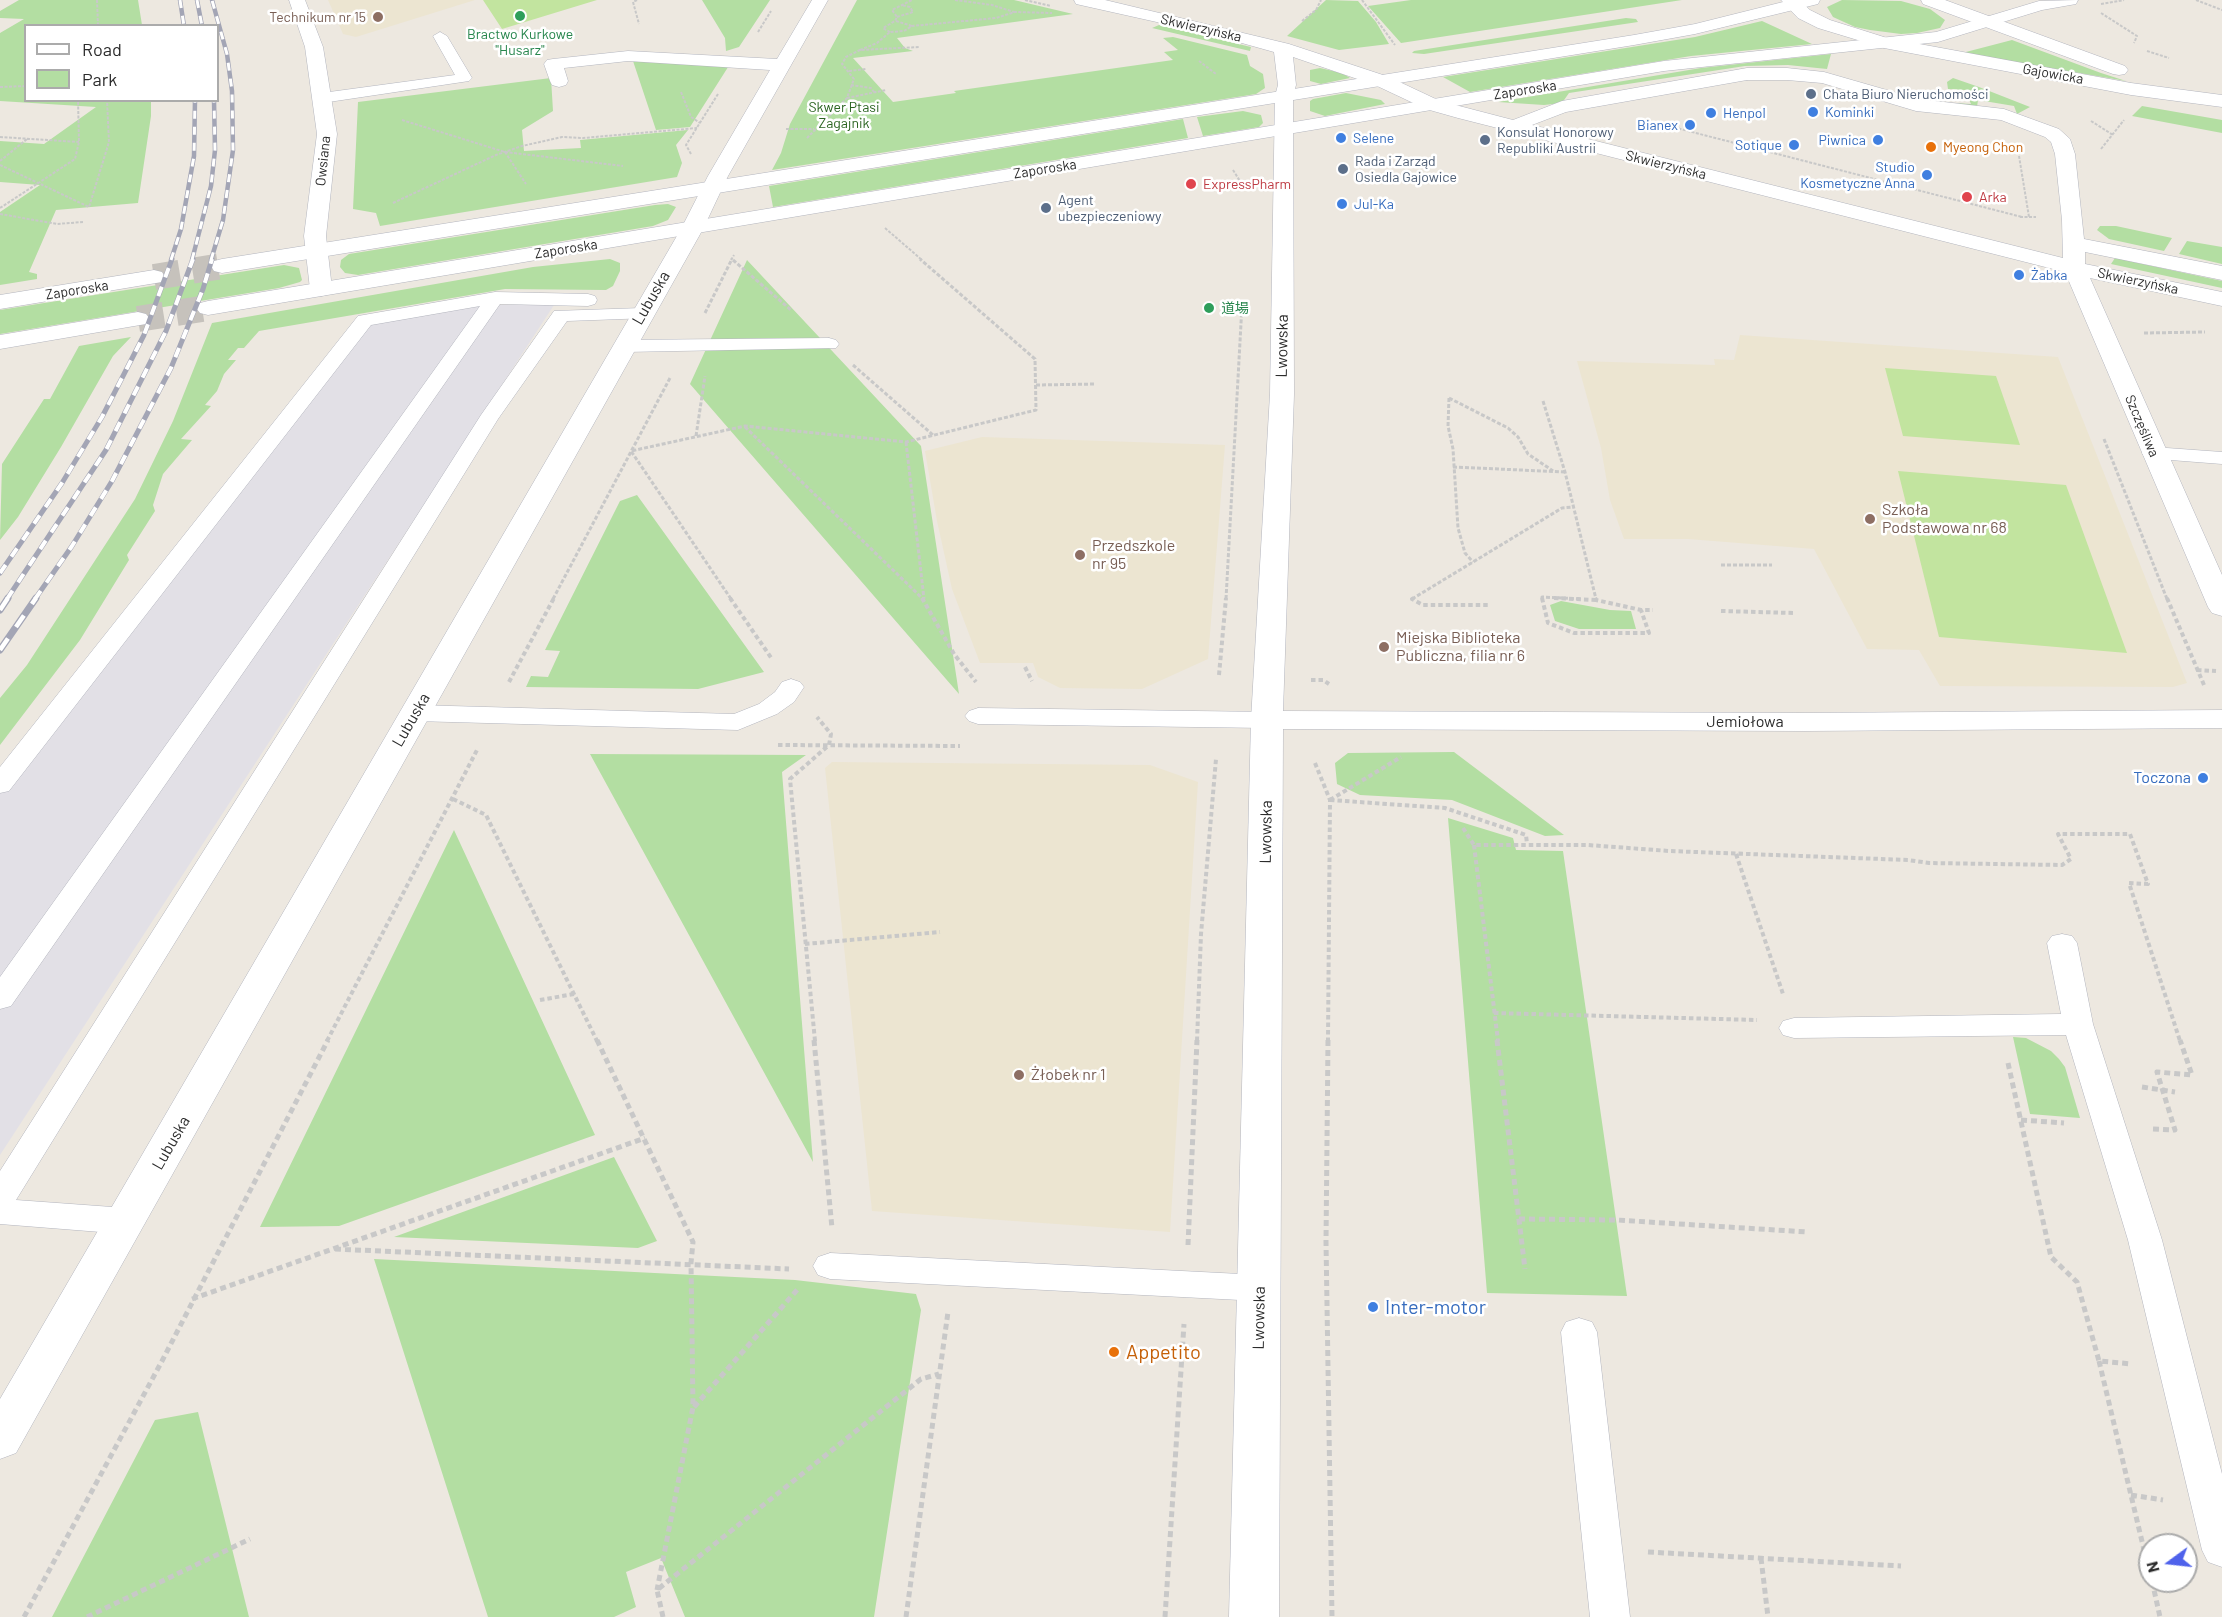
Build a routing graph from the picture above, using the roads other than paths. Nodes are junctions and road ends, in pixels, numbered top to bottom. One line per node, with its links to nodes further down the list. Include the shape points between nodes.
1 (297, 0): 16 (street, Owsiana, via 314,47)
2 (820, 0): 12 (street, Lubuska)
3 (1812, 0): 7 (street, Zaporoska)
4 (1929, 0): 8 (street, Gajowicka)
5 (2070, 0): 8 (street)
6 (1093, 1): 11 (street, Skwierzyńska)
7 (1791, 2): 10 (street, via 1824,24); 14 (street, Zaporoska, via 1695,29)
8 (1987, 22): 10 (street, Zaporoska, via 1938,37); 17 (street, Gajowicka, via 2115,69)
9 (440, 36): 16 (lane, via 465,78)
10 (1884, 43): 17 (street, Gajowicka, via 2131,89); 18 (street, Zaporoska, via 1715,59)
11 (1283, 48): 14 (street, Skwierzyńska); 15 (street, Lwowska, via 1287,85)
12 (781, 65): 13 (street, via 628,56 553,64); 21 (street, Lubuska)
13 (559, 81)
14 (1382, 81): 15 (street, Zaporoska); 18 (street, Skwierzyńska)
15 (1284, 96): 20 (street, Lwowska); 21 (street, Zaporoska)
16 (322, 98): 23 (street, Owsiana, via 327,134)
17 (2222, 100)
18 (1433, 105): 19 (street, Skwierzyńska); 20 (street, Zaporoska)
19 (1514, 123): 24 (street, Skwierzyńska); 24 (street, Szczęśliwa, via 1562,107 1747,74 1795,74 1836,81 1916,105 2016,118 2060,139 2065,154)
20 (1284, 130): 22 (street, Zaporoska); 45 (street, Lwowska, via 1282,394)
21 (711, 189): 22 (street, Lubuska); 23 (street, Zaporoska)
22 (692, 229): 28 (street, Zaporoska); 32 (street, Lubuska)
23 (316, 251): 25 (street, Zaporoska); 28 (street, Owsiana)
24 (2074, 255): 26 (street, Skwierzyńska); 30 (street, Skwierzyńska); 38 (street, Szczęśliwa)
25 (222, 266)
26 (2222, 273)
27 (154, 277): 31 (street, Zaporoska)
28 (321, 289): 33 (street, Zaporoska)
29 (495, 298): 32 (lane); 46 (lane, via 366,320); 48 (lane)
30 (2222, 299)
31 (0, 302)
32 (646, 307): 37 (street, Lubuska); 51 (lane, via 561,315 488,419)
33 (208, 308)
34 (138, 319): 35 (street)
35 (0, 342)
36 (829, 344): 37 (lane)
37 (624, 346): 42 (street, Lubuska)
38 (2153, 453): 39 (lane); 40 (street, Szczęśliwa)
39 (2222, 458)
40 (2222, 607)
41 (788, 692): 42 (lane, via 768,709 738,722)
42 (415, 713): 53 (street, Lubuska)
43 (978, 716): 45 (lane)
44 (2222, 719): 45 (street, Jemiołowa)
45 (1267, 720): 55 (street, Lwowska)
46 (0, 785)
47 (2062, 943): 49 (lane)
48 (0, 999)
49 (2078, 1024): 50 (lane); 58 (lane, via 2145,1240)
50 (1794, 1028)
51 (0, 1198)
52 (0, 1211): 53 (lane)
53 (126, 1221): 57 (street, Lubuska)
54 (822, 1268): 55 (lane)
55 (1260, 1288): 59 (street, Lwowska)
56 (1579, 1332): 60 (lane)
57 (0, 1440)
58 (2222, 1550)
59 (1254, 1617)
60 (1610, 1617)

